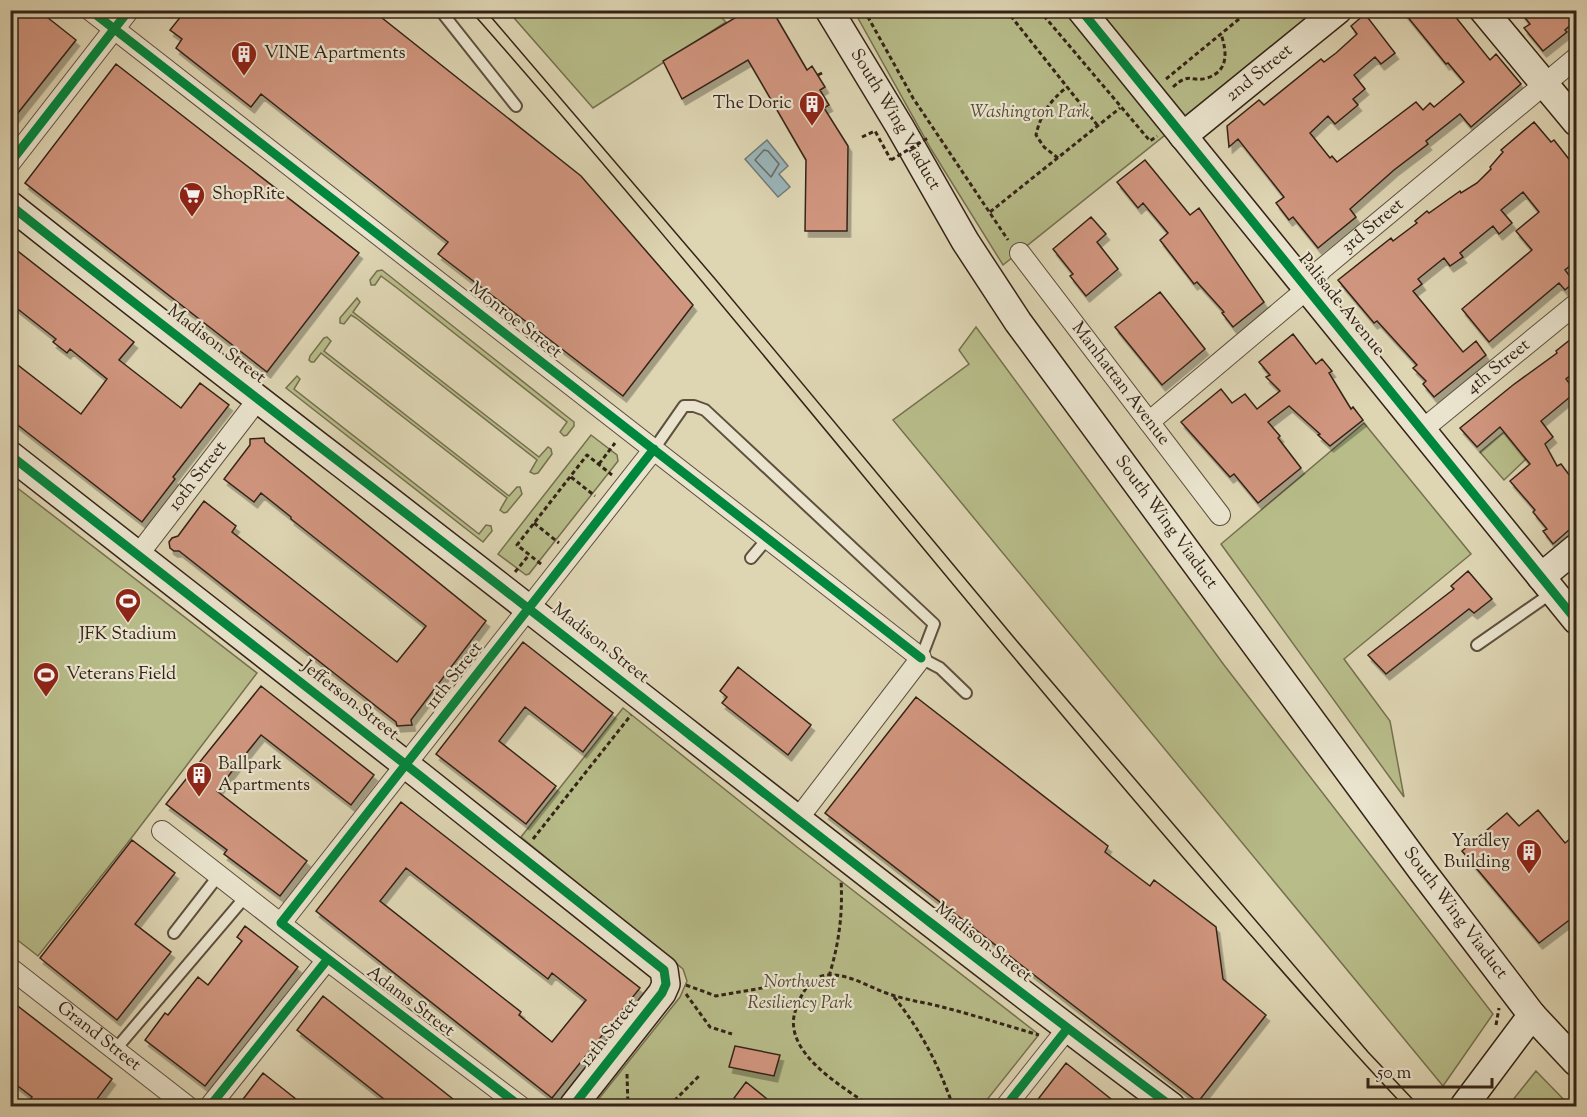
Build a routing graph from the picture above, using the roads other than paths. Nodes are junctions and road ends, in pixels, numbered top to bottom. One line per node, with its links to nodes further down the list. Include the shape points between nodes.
1 (90, 10): 8 (street, Monroe Street)
2 (129, 10): 8 (street)
3 (440, 10): 11 (lane)
4 (829, 10): 45 (street, South Wing Viaduct, via 965,241 1018,322)
5 (1081, 10): 13 (street, Palisade Avenue)
6 (1338, 10): 13 (street, 2nd Street)
7 (1483, 10): 10 (street)
8 (114, 30): 14 (street); 22 (street, Monroe Street)
9 (1576, 58): 10 (street, 3rd Street)
10 (1545, 84): 12 (street); 17 (street, 3rd Street, via 1323,269)
11 (516, 106)
12 (1576, 122)
13 (1170, 136): 17 (street, Palisade Avenue)
14 (10, 163)
15 (10, 205): 19 (street, Madison Street)
16 (1014, 247): 20 (street, Manhattan Avenue)
17 (1307, 289): 20 (street, 3rd Street); 21 (street, Palisade Avenue)
18 (1576, 304): 21 (street, 4th Street)
19 (259, 398): 27 (street, 10th Street); 30 (street, Madison Street)
20 (1149, 422): 24 (street, Manhattan Avenue)
21 (1422, 430): 29 (street, Palisade Avenue)
22 (654, 449): 25 (street, Monroe Street); 30 (street, 11th Street); 33 (lane, via 684,406 705,410 934,624)
23 (10, 455): 27 (street, Jefferson Street)
24 (1220, 515)
25 (768, 538): 28 (lane); 33 (street, Monroe Street)
26 (1576, 548): 29 (street)
27 (138, 555): 35 (street, Jefferson Street)
28 (751, 558)
29 (1547, 585): 31 (street, Palisade Avenue); 32 (lane)
30 (529, 609): 35 (street, 11th Street); 36 (street, Madison Street)
31 (1576, 620)
32 (1477, 645)
33 (921, 658): 34 (lane, via 940,668); 36 (street)
34 (966, 693)
35 (406, 765): 40 (street, 11th Street); 44 (street, Jefferson Street)
36 (797, 820): 46 (street, Madison Street)
37 (162, 831): 38 (street, Adams Street)
38 (219, 875): 39 (street, Adams Street); 41 (lane)
39 (246, 896): 40 (street, Adams Street); 47 (lane)
40 (281, 923): 42 (street, Adams Street)
41 (174, 933)
42 (327, 960): 50 (street); 51 (street, Adams Street)
43 (10, 968): 47 (street, Grand Street)
44 (676, 982): 52 (street, 12th Street, via 666,984)
45 (1532, 1015): 48 (street, South Wing Viaduct); 55 (street)
46 (1067, 1029): 53 (street); 54 (street, Madison Street)
47 (115, 1050): 49 (street, Grand Street)
48 (1576, 1062)
49 (187, 1107)
50 (210, 1107)
51 (520, 1107)
52 (573, 1107)
53 (1006, 1107)
54 (1171, 1107)
55 (1464, 1107)

